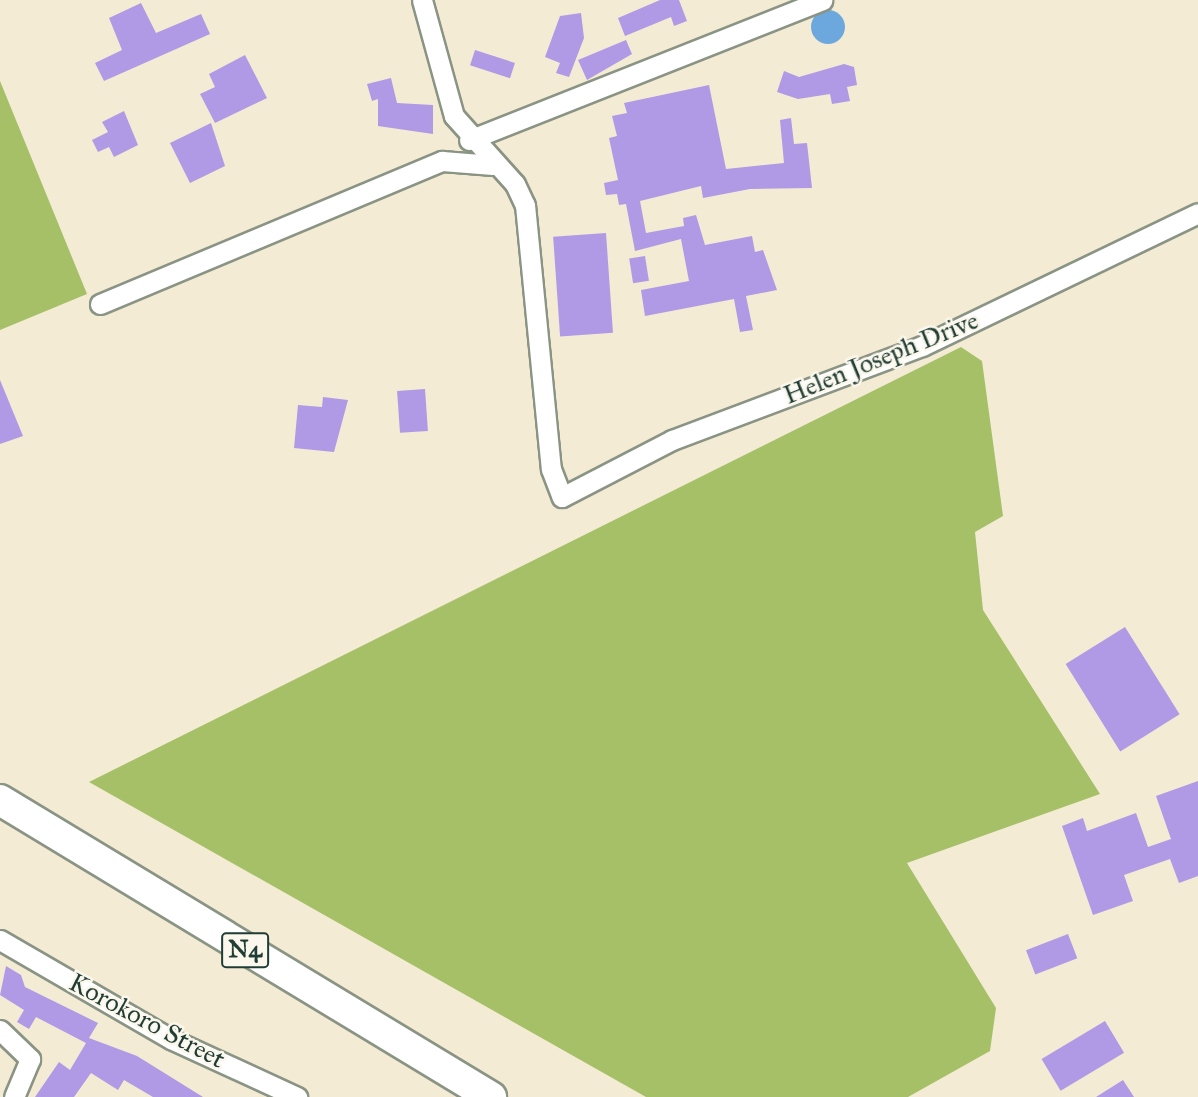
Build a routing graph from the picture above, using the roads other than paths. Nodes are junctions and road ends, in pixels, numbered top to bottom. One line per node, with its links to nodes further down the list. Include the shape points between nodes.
1 (422, 0): 3 (street, via 454,116)
2 (822, 0): 3 (street)
3 (469, 141): 4 (street)
4 (500, 168): 5 (street, Helen Joseph Drive, via 515,184 531,232 547,436 562,497 672,440 922,346); 6 (street, via 476,159 442,161)
5 (1198, 213)
6 (100, 304)
7 (0, 800): 8 (highway, N4)
8 (116, 870): 10 (highway, N4); 14 (highway, via 197,933)
9 (0, 940): 13 (street, Korokoro Street, via 172,1039)
10 (328, 1001): 15 (highway, N4); 16 (highway)
11 (0, 1030): 12 (street, via 30,1059)
12 (14, 1097)
13 (297, 1097)
14 (465, 1097)
15 (491, 1097)
16 (514, 1097)

